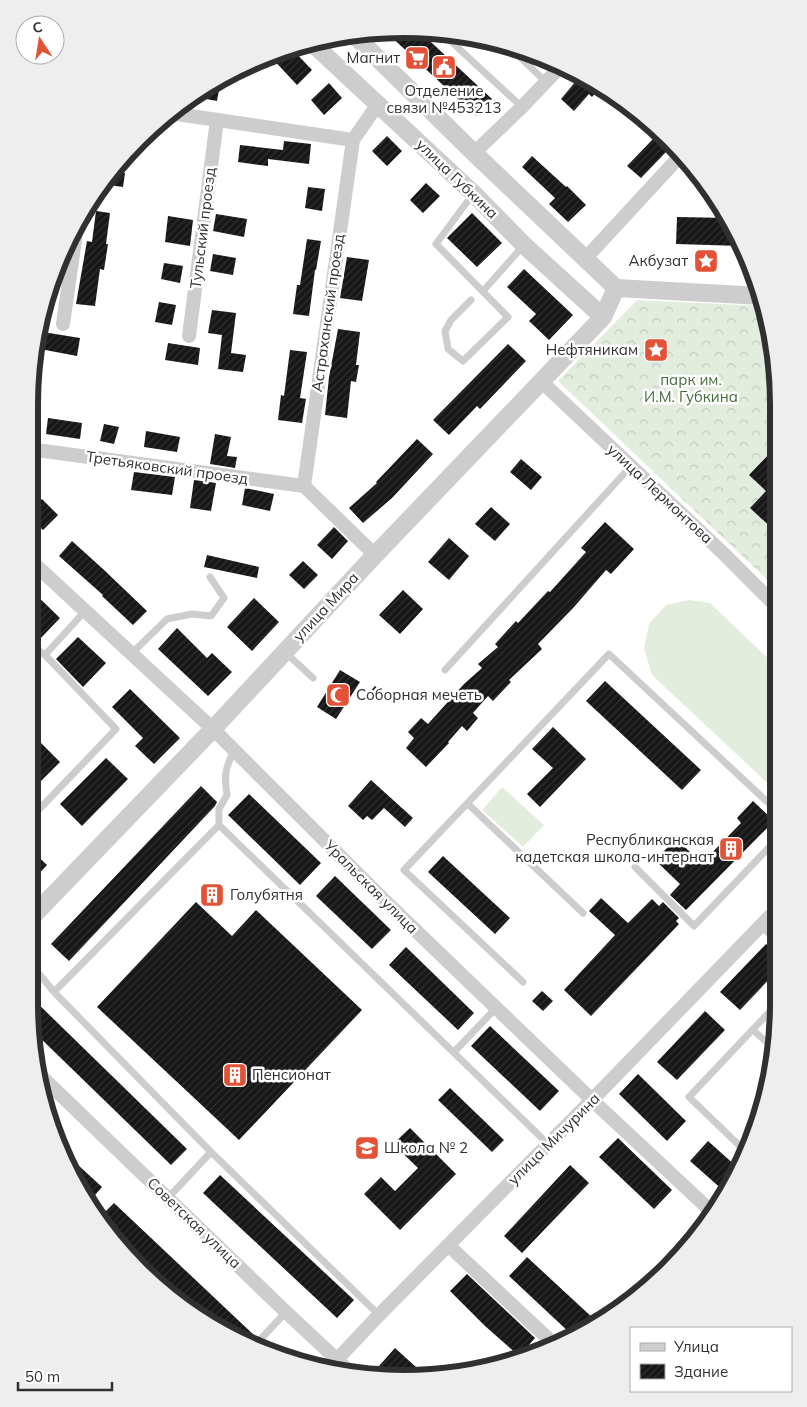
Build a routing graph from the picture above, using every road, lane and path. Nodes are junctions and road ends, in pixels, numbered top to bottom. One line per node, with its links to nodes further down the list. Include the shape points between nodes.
1 (360, 41): 12 (street, улица Губкина)
2 (451, 41): 8 (lane)
3 (318, 48): 7 (street, улица Губкина)
4 (519, 56): 6 (lane)
5 (556, 71): 6 (street)
6 (546, 82): 8 (street)
7 (378, 104): 11 (street); 14 (street, улица Губкина)
8 (522, 107): 12 (street)
9 (179, 114): 10 (street)
10 (217, 120): 11 (street); 24 (street, Тульский проезд)
11 (353, 140): 28 (street, Астраханский проезд)
12 (474, 153): 17 (street, улица Губкина)
13 (677, 160): 17 (street)
14 (474, 194): 16 (street, улица Губкина); 19 (lane, via 436,244)
15 (75, 243): 23 (street)
16 (524, 245): 19 (lane); 22 (street, улица Губкина)
17 (585, 259): 18 (street, улица Губкина)
18 (616, 288): 20 (street); 22 (street, улица Мира)
19 (483, 291): 21 (lane, via 508,317 462,361 448,349 445,331)
20 (753, 296)
21 (471, 300)
22 (603, 317): 25 (street, улица Мира)
23 (63, 324)
24 (189, 336)
25 (542, 382): 27 (street, улица Лермонтова); 29 (street, улица Мира)
26 (38, 450): 28 (street, Третьяковский проезд)
27 (631, 466): 32 (street, улица Лермонтова); 38 (lane)
28 (304, 486): 29 (street)
29 (375, 555): 35 (street, улица Мира)
30 (38, 567): 33 (street, Уральская улица)
31 (210, 577): 36 (lane, via 224,598 211,616 192,614 167,620)
32 (770, 600)
33 (85, 611): 36 (street, Уральская улица); 37 (lane)
34 (38, 650): 37 (lane)
35 (285, 652): 39 (lane); 40 (street, улица Мира)
36 (131, 654): 40 (street, Уральская улица)
37 (45, 655): 44 (lane, via 116,729)
38 (445, 670)
39 (313, 678)
40 (212, 729): 41 (street, Уральская улица); 48 (street, улица Мира)
41 (234, 751): 45 (lane, via 228,761 225,777 227,795 219,809); 56 (street, Уральская улица)
42 (468, 804): 43 (lane, via 609,654); 49 (lane); 54 (lane, via 404,870)
43 (770, 804)
44 (38, 811)
45 (218, 824): 55 (lane); 60 (lane)
46 (770, 846): 47 (lane, via 694,926)
47 (635, 867)
48 (38, 911)
49 (584, 913)
50 (770, 916): 51 (street, улица Мичурина)
51 (761, 926): 52 (lane); 62 (street, улица Мичурина)
52 (770, 934)
53 (38, 973): 55 (lane)
54 (522, 982)
55 (54, 992): 65 (lane)
56 (496, 1008): 60 (lane); 62 (street, Уральская улица)
57 (770, 1012): 58 (lane)
58 (753, 1030): 59 (lane); 64 (lane, via 689,1097)
59 (767, 1042)
60 (454, 1052): 63 (lane)
61 (46, 1081): 66 (street, Советская улица)
62 (592, 1100): 63 (street, улица Мичурина); 67 (street, Уральская улица)
63 (548, 1144): 68 (street, улица Мичурина)
64 (740, 1147)
65 (210, 1152): 66 (lane); 70 (lane)
66 (168, 1198): 69 (street, Советская улица)
67 (707, 1208)
68 (448, 1245): 70 (street, улица Мичурина); 72 (street)
69 (286, 1312): 71 (lane); 73 (street, Советская улица)
70 (379, 1315): 74 (street, улица Мичурина)
71 (259, 1340)
72 (549, 1340)
73 (332, 1362)
74 (333, 1363)

